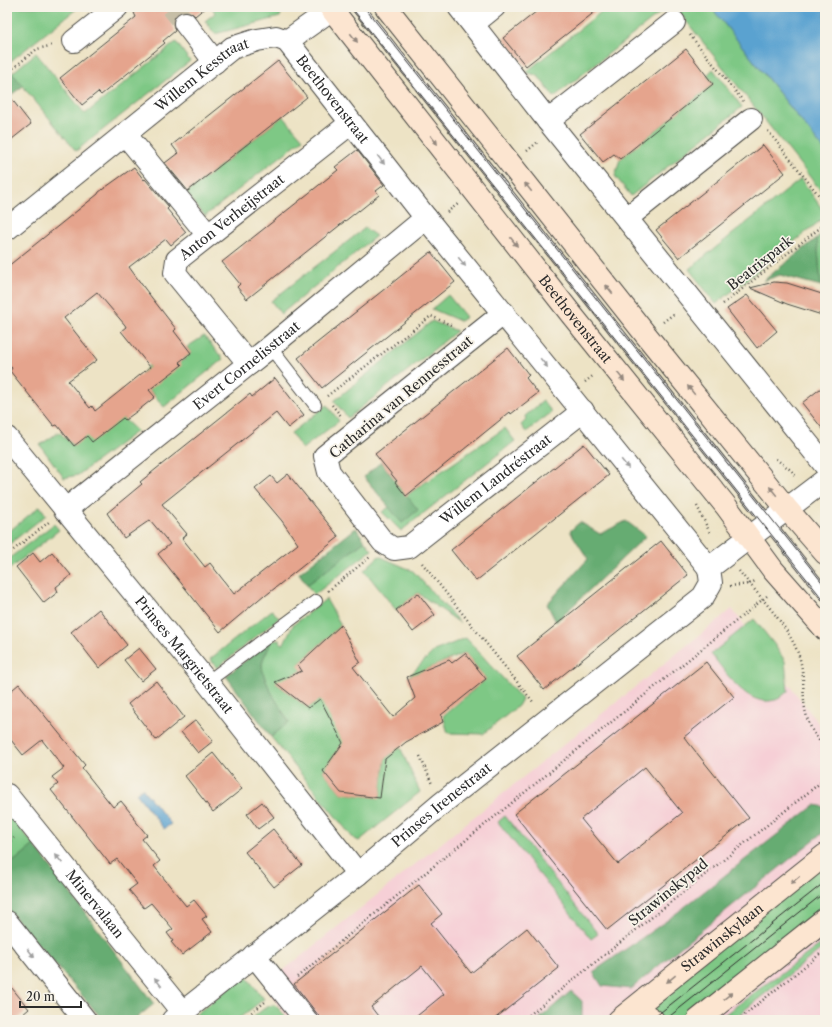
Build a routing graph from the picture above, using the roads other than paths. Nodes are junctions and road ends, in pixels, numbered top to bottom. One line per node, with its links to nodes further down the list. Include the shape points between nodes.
1 (117, 7): 10 (street)
2 (358, 7): 31 (lane, Beethovenstraat)
3 (386, 7): 29 (main road, one-way to 3)
4 (459, 7): 9 (street)
5 (494, 7): 9 (street)
6 (332, 8): 11 (street); 32 (main road, Beethovenstraat, one-way to 32)
7 (674, 22): 14 (street)
8 (185, 23): 12 (street)
9 (473, 24): 14 (street)
10 (74, 41)
11 (287, 41): 12 (street, Willem Kesstraat, via 276,37 257,40 232,48); 15 (street, Beethovenstraat)
12 (215, 62): 16 (street, Willem Kesstraat)
13 (751, 119): 18 (street)
14 (548, 121): 18 (street)
15 (351, 123): 17 (street, Beethovenstraat, one-way to 17); 20 (street, Anton Verheijstraat)
16 (125, 134): 19 (street, Willem Kesstraat); 20 (street)
17 (426, 218): 21 (street, Beethovenstraat, one-way to 21); 22 (street, Evert Cornelisstraat)
18 (627, 218): 27 (street)
19 (7, 229)
20 (208, 235): 23 (street, Anton Verheijstraat, via 177,260 175,273)
21 (504, 313): 25 (street, Beethovenstraat, one-way to 25); 33 (street, Catharina van Rennesstraat, via 325,456 329,472)
22 (270, 347): 23 (street, Evert Cornelisstraat); 24 (lane)
23 (248, 364): 30 (street, Evert Cornelisstraat)
24 (316, 405)
25 (583, 411): 33 (street, Willem Landréstraat, via 410,547 394,549); 35 (street, Beethovenstraat, one-way to 35)
26 (7, 438): 30 (street, Prinses Margrietstraat)
27 (825, 465)
28 (825, 480): 29 (street, Prinses Irenestraat)
29 (787, 509): 31 (street, Prinses Irenestraat); 34 (main road)
30 (65, 510): 39 (street, Prinses Margrietstraat)
31 (769, 523): 32 (street, Prinses Irenestraat); 36 (lane, Beethovenstraat)
32 (750, 538): 35 (street, Prinses Irenestraat); 38 (main road, Beethovenstraat, via 773,570)
33 (383, 542)
34 (825, 553)
35 (708, 578): 42 (street, Prinses Irenestraat, via 703,597)
36 (825, 594)
37 (316, 600): 39 (lane)
38 (825, 629)
39 (207, 682): 42 (street, Prinses Margrietstraat)
40 (7, 795): 46 (street, Minervalaan, one-way to 40)
41 (825, 855): 47 (main road, Strawinskylaan, one-way to 47)
42 (358, 874): 45 (street, Prinses Irenestraat)
43 (825, 919): 51 (main road, one-way to 43)
44 (7, 922): 48 (street, one-way to 48)
45 (254, 955): 46 (street, Prinses Irenestraat); 49 (street)
46 (178, 1016)
47 (623, 1017): 50 (main road, via 644,1014)
48 (85, 1020)
49 (306, 1020)
50 (653, 1020)
51 (698, 1020)

